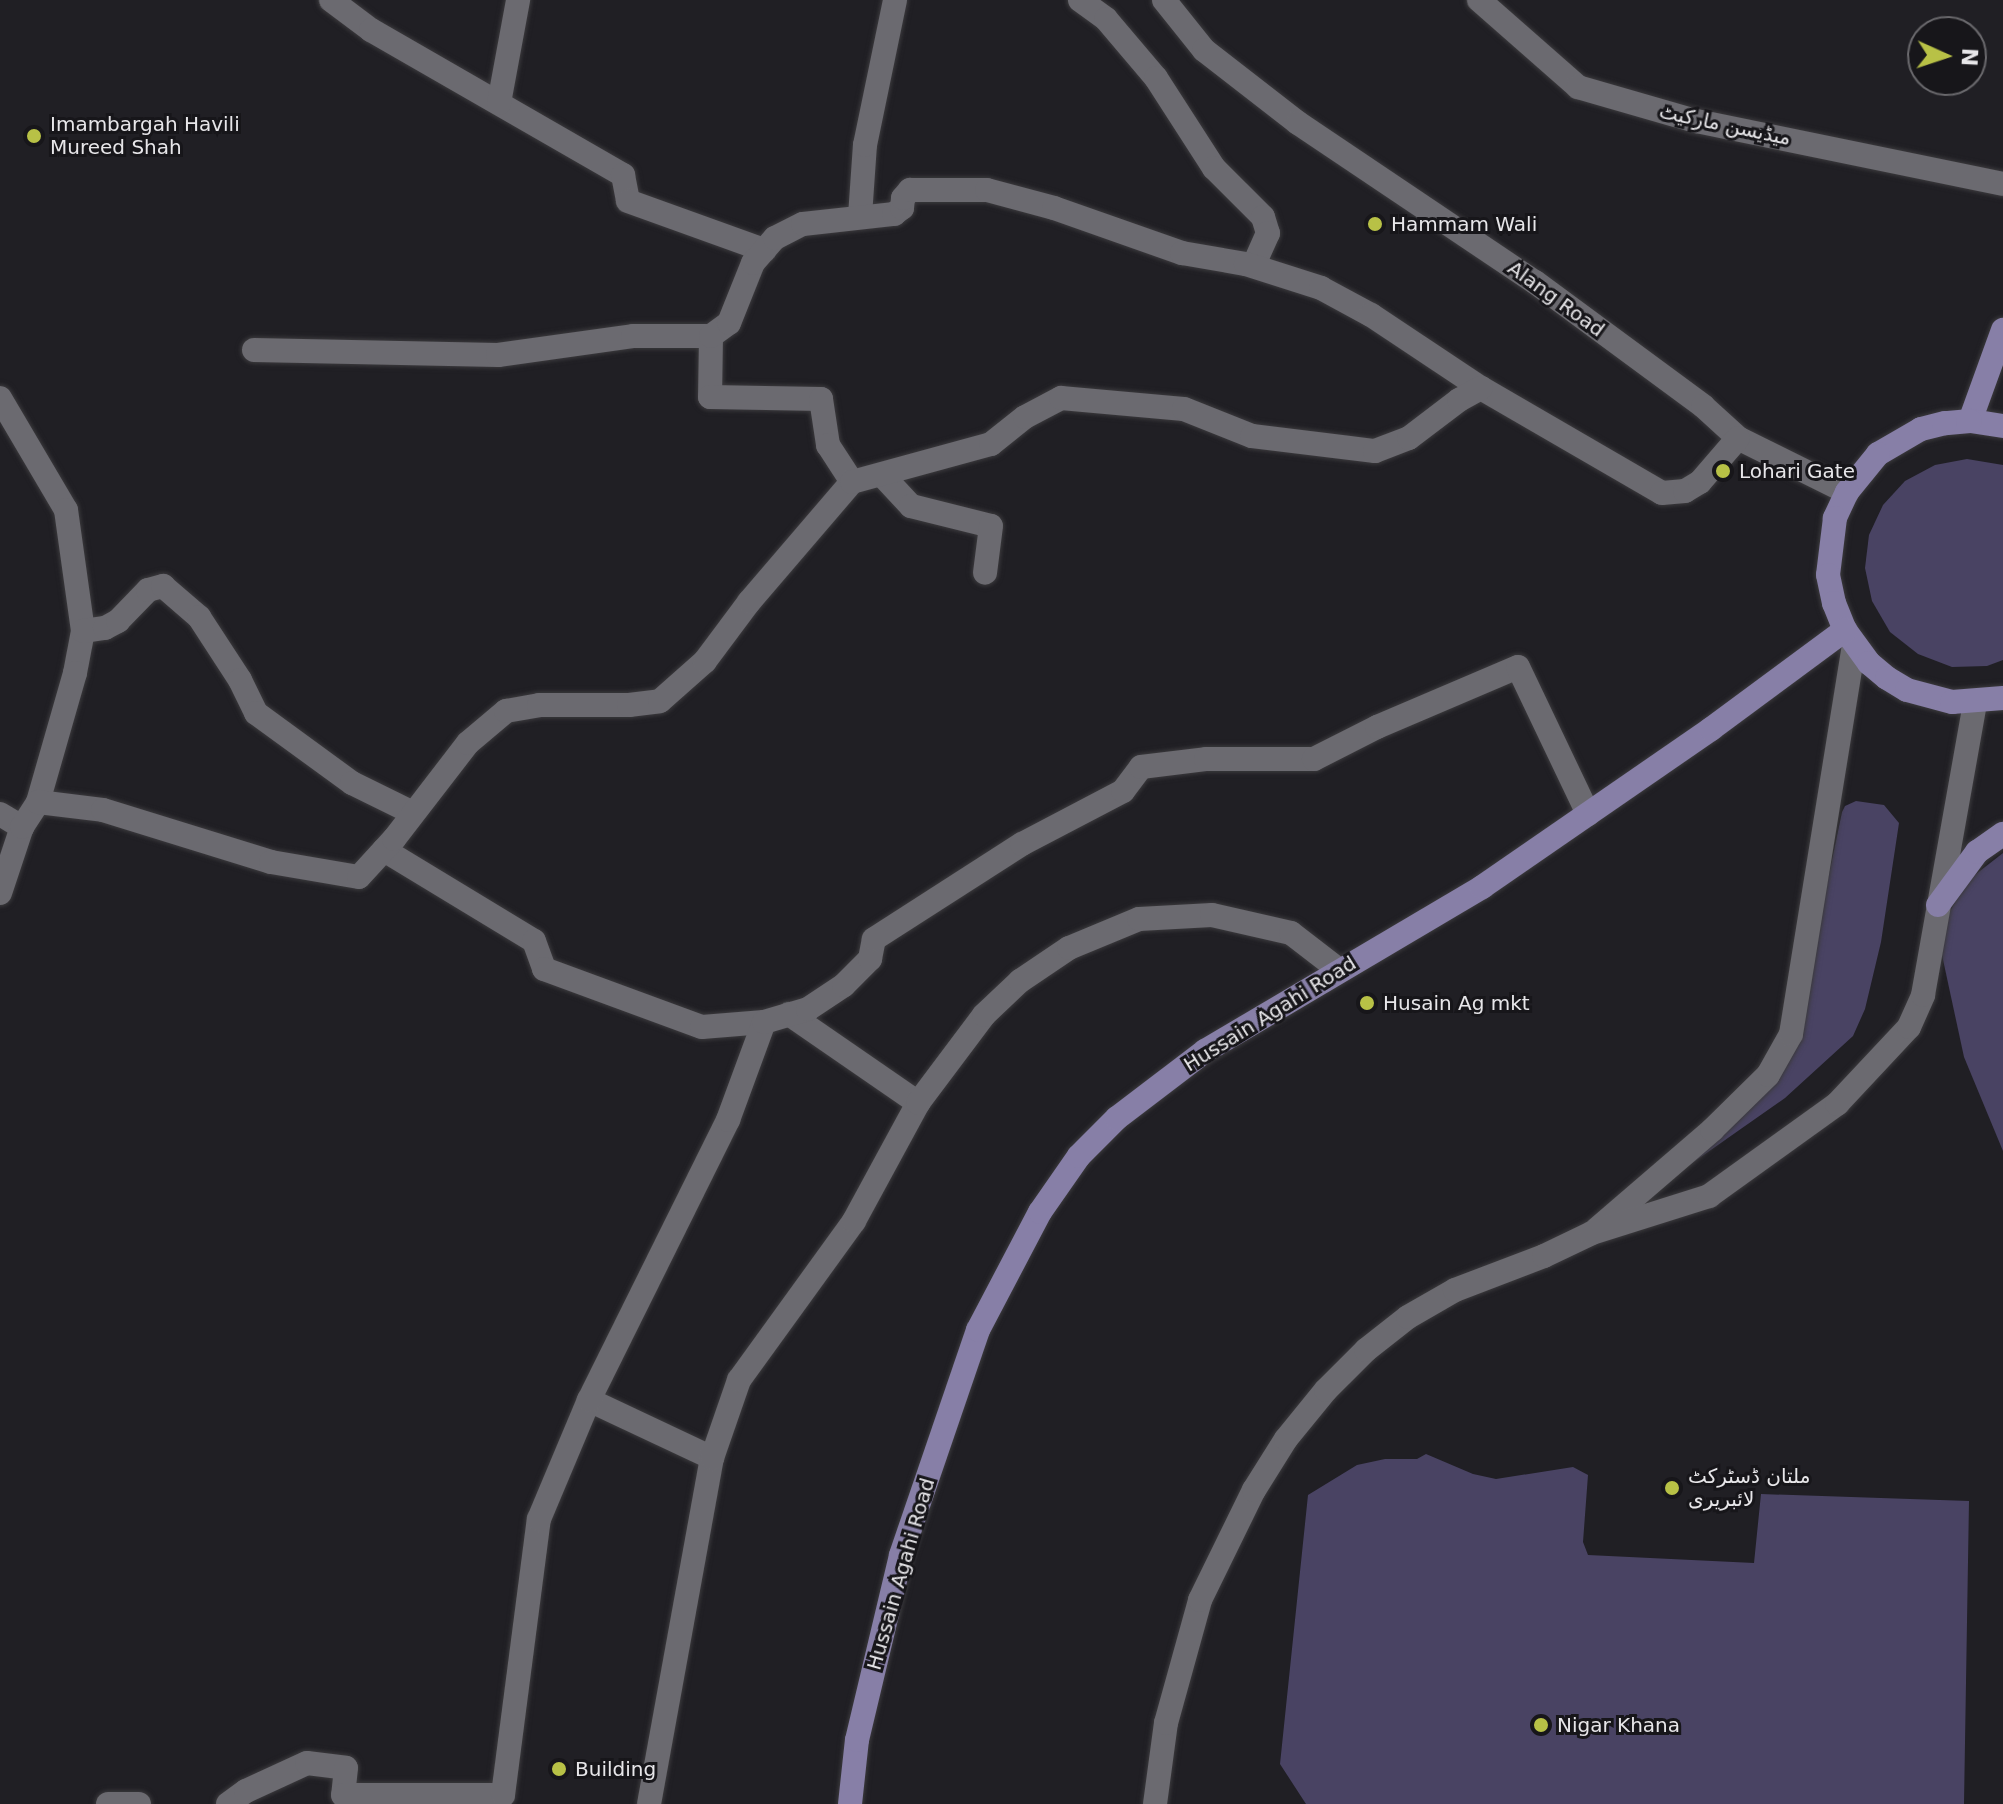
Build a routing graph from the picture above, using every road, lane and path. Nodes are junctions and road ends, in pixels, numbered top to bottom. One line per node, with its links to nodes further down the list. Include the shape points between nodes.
1 (331, 0): 7 (street, via 371,30)
2 (518, 0): 7 (street)
3 (895, 0): 9 (street, via 865,145)
4 (1080, 0): 11 (street, via 1106,19 1156,78 1214,168 1263,217 1268,233)
5 (1164, 0): 19 (street, Alang Road, via 1204,50 1298,123 1535,282 1703,406)
6 (1479, 0): 8 (street, میڈیسن مارکیٹ, via 1578,87 1696,121)
7 (499, 103): 10 (street, via 623,175 628,201)
8 (2003, 184)
9 (860, 216): 10 (street, via 803,224); 11 (street, via 894,214 910,190 987,190 1182,253)
10 (764, 250): 13 (street, via 753,263 729,323)
11 (1253, 266): 15 (street, via 1321,288)
12 (2003, 330): 17 (main road)
13 (711, 336): 14 (street, via 633,336 498,355); 21 (street, via 710,397 821,399 828,445)
14 (254, 350)
15 (1481, 388): 19 (street, via 1662,493 1685,491 1700,482); 20 (street, via 1409,438 1375,451 1252,436 1184,409 1061,398 991,444)
16 (0, 398): 24 (street, via 66,510)
17 (1970, 421): 18 (main road); 22 (main road, via 1933,426 1898,440 1861,471)
18 (2003, 426)
19 (1738, 438): 22 (street, Alang Road)
20 (883, 476): 21 (street); 23 (street, via 911,506 991,526)
21 (852, 482): 28 (street, via 705,661 660,701 506,711 468,743)
22 (1847, 492): 25 (main road, via 1835,518 1828,575)
23 (985, 573)
24 (83, 631): 27 (street); 28 (street, via 118,621 148,590 163,586 199,617 256,713 352,783)
25 (1849, 638): 26 (main road, via 1878,670 1907,690 1952,702); 30 (main road, Hussain Agahi Road); 40 (street, via 1791,1034 1768,1075)
26 (1994, 702): 35 (street)
27 (38, 802): 31 (street); 33 (street, via 103,810 314,872 359,877)
28 (413, 813): 33 (street)
29 (0, 814): 31 (street)
30 (1588, 814): 36 (main road, Hussain Agahi Road, via 1482,887); 37 (street, via 1518,667 1314,759 1206,759 1141,767 1123,791 1022,844 874,939 870,959 844,985 808,1009)
31 (22, 827): 34 (street)
32 (2003, 834): 35 (main road, via 1977,852)
33 (384, 850): 38 (street, via 534,941 544,969 702,1027)
34 (0, 893)
35 (1938, 905): 40 (street, via 1923,995 1909,1027 1837,1104 1709,1196)
36 (1339, 970): 39 (street, via 1291,933 1212,915 1139,919 1069,948 1020,981 984,1015); 47 (main road, Hussain Agahi Road, via 1205,1051 1117,1118 1079,1156 1040,1212 978,1330 901,1555 857,1740)
37 (789, 1014): 38 (street); 39 (street)
38 (764, 1022): 41 (street, via 728,1120)
39 (918, 1103): 42 (street, via 854,1221 739,1380)
40 (1592, 1233): 48 (street, via 1455,1290 1408,1317 1366,1350 1286,1439 1248,1501 1200,1600 1166,1723)
41 (589, 1400): 42 (street); 45 (street, via 539,1519 503,1795 343,1795 346,1768 307,1763)
42 (712, 1458): 46 (street)
43 (108, 1804): 44 (street)
44 (139, 1804)
45 (228, 1804)
46 (649, 1804)
47 (850, 1804)
48 (1155, 1804)

